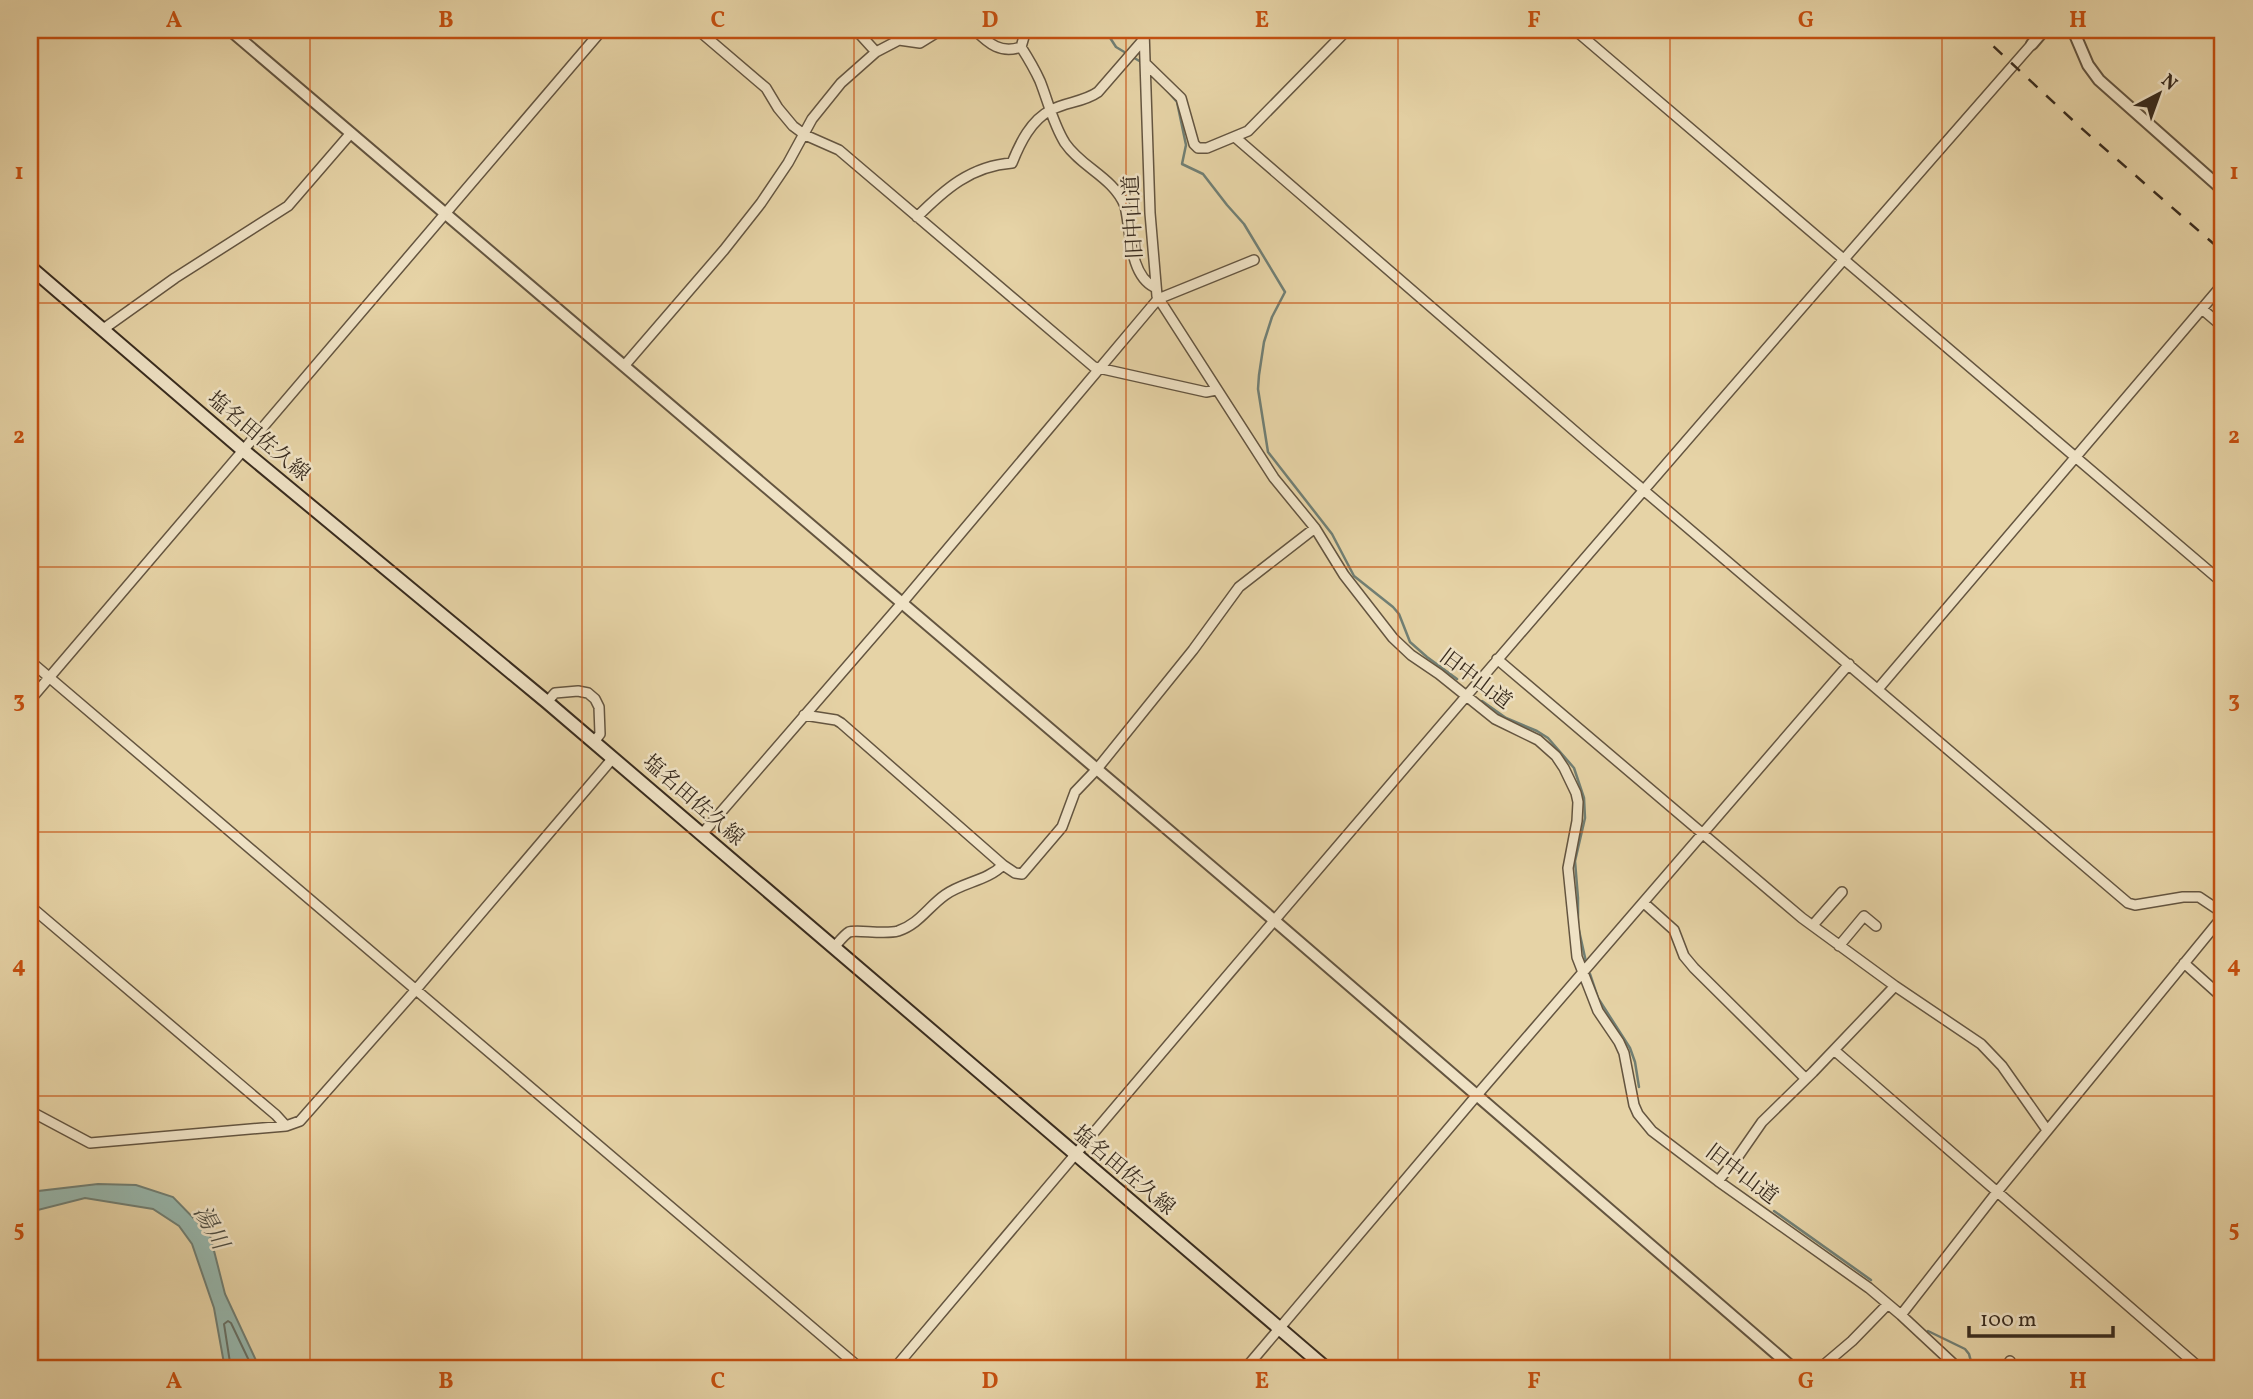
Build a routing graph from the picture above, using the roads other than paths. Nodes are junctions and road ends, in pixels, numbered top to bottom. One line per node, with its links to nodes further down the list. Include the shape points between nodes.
1 (230, 30): 18 (street)
2 (602, 30): 22 (street)
3 (856, 30): 15 (street)
4 (941, 30): 15 (street, via 920,43 902,40)
5 (975, 30): 14 (street, via 1003,50)
6 (1027, 30): 14 (street)
7 (1347, 30): 20 (street)
8 (1575, 30): 25 (street)
9 (2044, 30): 13 (street)
10 (2073, 30): 21 (street, via 2093,73 2108,89)
11 (701, 31): 19 (street, via 766,88 783,115)
12 (1144, 34): 16 (street, 旧中山道); 17 (street, via 1098,92)
13 (2032, 44): 25 (street)
14 (1021, 47): 17 (street)
15 (876, 52): 19 (street, via 823,103)
16 (1145, 63): 20 (street, via 1181,98 1198,148); 28 (street, 旧中山道)
17 (1051, 110): 23 (street, via 1025,135 1012,163 976,170); 28 (street, via 1074,155 1121,196 1139,270)
18 (351, 133): 22 (street); 32 (street, via 288,206)
19 (805, 135): 23 (street, via 839,150); 33 (street, via 761,203)
20 (1236, 138): 38 (street)
21 (2223, 190)
22 (445, 214): 33 (street); 36 (street)
23 (917, 217): 34 (street)
24 (1254, 260): 29 (street)
25 (1842, 260): 37 (street); 38 (street)
26 (30, 267): 32 (main road, 塩名田佐久線)
27 (2223, 284): 30 (street)
28 (1154, 287): 29 (street, 旧中山道)
29 (1158, 299): 34 (street); 35 (street, 旧中山道)
30 (2202, 309): 31 (street); 37 (street)
31 (2223, 327)
32 (102, 330): 36 (main road, 塩名田佐久線)
33 (624, 366): 41 (street)
34 (1100, 370): 35 (street, via 1206,393); 41 (street)
35 (1216, 390): 39 (street, 旧中山道, via 1274,478)
36 (244, 451): 45 (street); 49 (main road, 塩名田佐久線)
37 (2075, 458): 40 (street); 46 (street)
38 (1645, 489): 42 (street); 44 (street)
39 (1315, 528): 47 (street, 旧中山道, via 1344,575 1402,648); 53 (street, via 1239,587)
40 (2223, 583)
41 (902, 603): 50 (street); 53 (street)
42 (1497, 659): 47 (street); 55 (street)
43 (30, 661): 45 (street)
44 (1849, 664): 46 (street); 55 (street)
45 (49, 678): 48 (street); 69 (street)
46 (1878, 689): 60 (street, via 2128,903 2199,897)
47 (1466, 696): 61 (street); 67 (street, 旧中山道, via 1495,719 1546,746 1573,786 1577,821 1568,868)
48 (30, 701)
49 (547, 702): 51 (main road, 塩名田佐久線); 51 (street, via 555,693 588,693 599,707 600,734)
50 (804, 715): 54 (street); 56 (street, via 841,723)
51 (594, 742): 52 (main road, 塩名田佐久線)
52 (612, 758): 54 (main road, 塩名田佐久線); 69 (street)
53 (1097, 769): 56 (street, via 1075,792 1062,827 1026,870 1018,874); 61 (street)
54 (702, 834): 65 (main road, 塩名田佐久線)
55 (1703, 835): 58 (street); 62 (street)
56 (1003, 865): 65 (street, via 943,896 912,925 896,932 855,931)
57 (1842, 891): 62 (street)
58 (1644, 904): 67 (street); 72 (street, via 1674,930 1694,968)
59 (30, 906): 75 (street)
60 (2223, 914): 66 (street)
61 (1275, 921): 73 (street); 77 (street)
62 (1813, 925): 64 (street)
63 (1876, 926): 64 (street, via 1864,916)
64 (1839, 946): 68 (street)
65 (834, 947): 77 (main road, 塩名田佐久線)
66 (2184, 963): 70 (street); 76 (street)
67 (1582, 974): 73 (street); 78 (street, 旧中山道, via 1598,1011 1619,1042 1634,1105 1644,1124)
68 (1895, 986): 71 (street); 76 (street, via 1981,1044)
69 (416, 989): 75 (street, via 305,1117); 83 (street)
70 (2223, 998)
71 (1834, 1051): 72 (street); 79 (street)
72 (1805, 1078): 78 (street, via 1762,1122)
73 (1477, 1096): 82 (street); 87 (street)
74 (30, 1111): 75 (street, via 90,1143)
75 (286, 1126)
76 (2047, 1130): 79 (street)
77 (1076, 1156): 82 (main road, 塩名田佐久線); 84 (street)
78 (1718, 1181): 80 (street, 旧中山道)
79 (1997, 1192): 81 (street); 90 (street)
80 (1888, 1304): 81 (street, 旧中山道); 88 (street)
81 (1901, 1315): 89 (street, 旧中山道)
82 (1280, 1328): 85 (street); 86 (main road, 塩名田佐久線)
83 (861, 1369)
84 (894, 1369)
85 (1245, 1369)
86 (1327, 1369)
87 (1794, 1369)
88 (1819, 1369)
89 (1959, 1369)
90 (2201, 1369)

